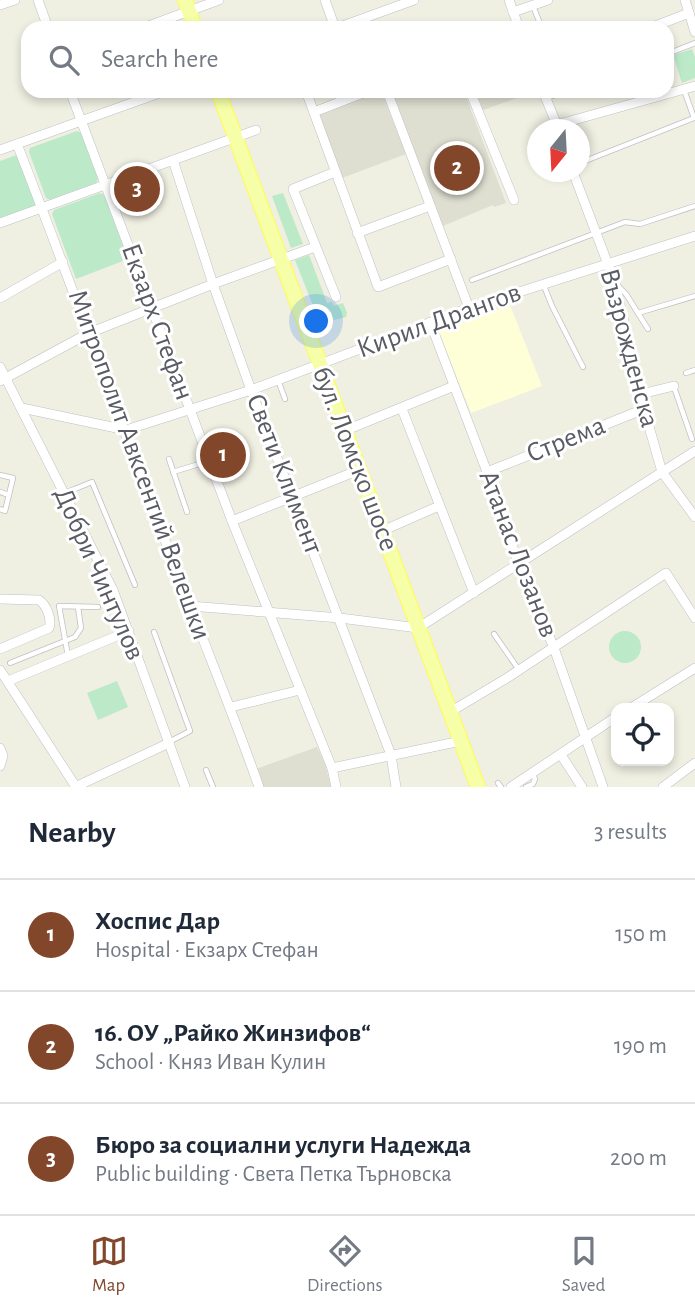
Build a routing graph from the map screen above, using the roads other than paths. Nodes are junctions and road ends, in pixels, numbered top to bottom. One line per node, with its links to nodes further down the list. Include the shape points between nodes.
1 (15, 0): 10 (street)
2 (38, 0): 14 (street)
3 (219, 0): 11 (street)
4 (325, 0): 16 (street)
5 (414, 0): 17 (street)
6 (509, 0): 12 (street)
7 (548, 0): 9 (street)
8 (685, 0): 13 (street)
9 (531, 4): 12 (street); 19 (lane)
10 (0, 5)
11 (187, 5): 15 (street)
12 (513, 12): 18 (street)
13 (689, 13): 20 (street); 21 (street)
14 (46, 21)
15 (156, 21)
16 (333, 21)
17 (356, 21)
18 (516, 21)
19 (539, 21)
20 (668, 21)
21 (695, 32)
22 (695, 43): 23 (lane)
23 (674, 51)
24 (695, 86): 25 (street)
25 (683, 89): 26 (street); 46 (lane, via 694,118)
26 (674, 92)
27 (73, 98): 41 (street, Екзарх Стефан)
28 (145, 98): 41 (street)
29 (221, 98): 43 (main road, бул. Ломско шосе)
30 (309, 98): 38 (street)
31 (338, 98): 37 (lane)
32 (350, 98): 37 (street)
33 (390, 98): 52 (street)
34 (473, 98): 51 (street)
35 (545, 98): 39 (street)
36 (653, 98): 40 (street)
37 (339, 102): 38 (street)
38 (314, 112): 48 (street)
39 (554, 119)
40 (584, 119)
41 (81, 121): 44 (street); 50 (street, Екзарх Стефан)
42 (256, 130): 43 (street)
43 (235, 137): 47 (street); 61 (main road, бул. Ломско шосе)
44 (17, 144): 45 (street); 54 (street, Митрополит Авксентий Велешки)
45 (0, 150)
46 (590, 159)
47 (173, 160): 50 (street); 66 (street, Свети Климент)
48 (335, 172): 56 (street); 59 (street, via 293,189)
49 (577, 182): 57 (street, Възрожденска)
50 (106, 184): 54 (street); 71 (street, Екзарх Стефан)
51 (514, 200)
52 (430, 206): 56 (street); 60 (street)
53 (695, 206): 57 (lane)
54 (42, 208): 55 (street); 62 (street, Митрополит Авксентий Велешки)
55 (0, 223)
56 (357, 233): 60 (street, via 378,288)
57 (596, 233): 63 (street, Възрожденска); 64 (lane)
58 (695, 236): 63 (street, Кирил Дрангов)
59 (315, 247): 61 (street); 69 (street)
60 (451, 259): 72 (street)
61 (281, 260): 66 (street); 77 (main road, бул. Ломско шосе)
62 (63, 261): 70 (street); 76 (street, Митрополит Авксентий Велешки)
63 (607, 263): 65 (street, Възрожденска); 67 (street, Кирил Дрангов)
64 (472, 280)
65 (615, 283): 73 (lane); 87 (street, Възрожденска)
66 (212, 284): 71 (street); 86 (street, Свети Климент)
67 (544, 284): 72 (street, Кирил Дрангов); 79 (lane)
68 (695, 296): 73 (lane)
69 (335, 297)
70 (0, 298)
71 (153, 308): 76 (street); 92 (street, Екзарх Стефан)
72 (469, 308): 74 (street, Кирил Дрангов)
73 (638, 313): 75 (lane)
74 (430, 322): 77 (street, Кирил Дрангов); 84 (street, Атанас Лозанов)
75 (648, 329)
76 (89, 333): 82 (street); 93 (street, Митрополит Авксентий Велешки)
77 (319, 363): 83 (street, Кирил Дрангов); 94 (main road, бул. Ломско шосе)
78 (0, 367): 82 (street, Добри Чинтулов)
79 (583, 367)
80 (695, 370): 81 (lane)
81 (686, 373)
82 (3, 379): 89 (street, Добри Чинтулов)
83 (277, 380): 86 (street, Кирил Дрангов); 88 (lane)
84 (454, 386): 90 (street); 101 (street, Атанас Лозанов)
85 (674, 386): 87 (street); 95 (lane)
86 (251, 390): 92 (street, Кирил Дрангов); 107 (street, Свети Климент)
87 (641, 394): 91 (street, Възрожденска)
88 (285, 399)
89 (22, 408): 93 (street, Кирил Дрангов); 105 (street, Добри Чинтулов)
90 (402, 409): 94 (street); 108 (street)
91 (644, 409): 101 (street, Стрема); 102 (street, Възрожденска)
92 (190, 410): 93 (street, Кирил Дрангов); 98 (street, Екзарх Стефан)
93 (126, 430): 118 (street, Митрополит Авксентий Велешки)
94 (344, 431): 99 (main road, бул. Ломско шосе)
95 (692, 439)
96 (695, 451): 102 (street)
97 (169, 458): 100 (lane)
98 (209, 461): 100 (lane); 112 (street, Екзарх Стефан)
99 (359, 470): 107 (street); 113 (main road, бул. Ломско шосе)
100 (173, 472): 110 (lane)
101 (487, 472): 114 (street, Атанас Лозанов)
102 (662, 472): 111 (street, Възрожденска); 114 (street)
103 (0, 475): 106 (lane, via 13,478)
104 (0, 492): 106 (lane)
105 (64, 494): 115 (lane, via 92,482); 125 (street, Добри Чинтулов, via 113,590)
106 (9, 495): 109 (lane, via 5,510)
107 (292, 497): 112 (street); 122 (street, Свети Климент)
108 (439, 506): 113 (street); 116 (street)
109 (0, 509)
110 (187, 512)
111 (695, 517)
112 (232, 521): 121 (street, Екзарх Стефан)
113 (382, 531): 124 (main road, бул. Ломско шосе)
114 (519, 565): 116 (street); 129 (street, Атанас Лозанов)
115 (135, 585)
116 (474, 593): 124 (street)
117 (0, 599): 130 (street, via 40,600 51,626)
118 (190, 606): 121 (street); 139 (street, Митрополит Авксентий Велешки)
119 (78, 607): 120 (lane); 128 (lane, via 80,631); 128 (lane, via 59,606)
120 (99, 607)
121 (268, 611): 122 (street); 137 (street, Екзарх Стефан)
122 (340, 618): 124 (street); 146 (street, Свети Климент)
123 (695, 618): 129 (street, via 666,573)
124 (418, 628): 140 (main road, бул. Ломско шосе)
125 (128, 631): 131 (street); 144 (street, Добри Чинтулов)
126 (154, 632): 144 (lane, via 190,731)
127 (494, 634): 135 (lane)
128 (65, 641): 131 (lane); 132 (lane)
129 (554, 648): 135 (street); 142 (street, Атанас Лозанов)
130 (0, 649)
131 (68, 656): 136 (street)
132 (10, 663)
133 (695, 668): 138 (street)
134 (0, 670): 136 (street)
135 (519, 670): 140 (street, via 470,705)
136 (8, 681): 154 (street)
137 (300, 690): 139 (street); 150 (street, Екзарх Стефан)
138 (639, 703)
139 (231, 707): 157 (street, Митрополит Авксентий Велешки)
140 (450, 712): 143 (main road, бул. Ломско шосе)
141 (611, 720): 142 (street)
142 (586, 737): 147 (street); 164 (street, Атанас Лозанов)
143 (461, 741): 146 (street); 160 (main road, бул. Ломско шосе)
144 (169, 743): 154 (street); 155 (street, Добри Чинтулов)
145 (0, 748): 149 (street)
146 (391, 755): 150 (street); 159 (street, Свети Климент)
147 (561, 755): 152 (street); 163 (street)
148 (695, 763): 153 (street)
149 (0, 766)
150 (332, 768): 158 (street, Екзарх Стефан)
151 (206, 770): 156 (lane)
152 (533, 774): 161 (street); 162 (lane, via 533,784)
153 (668, 786)
154 (75, 787)
155 (185, 787)
156 (213, 787)
157 (259, 787)
158 (336, 787)
159 (396, 787)
160 (478, 787)
161 (511, 787)
162 (526, 787)
163 (582, 787)
164 (603, 787)

